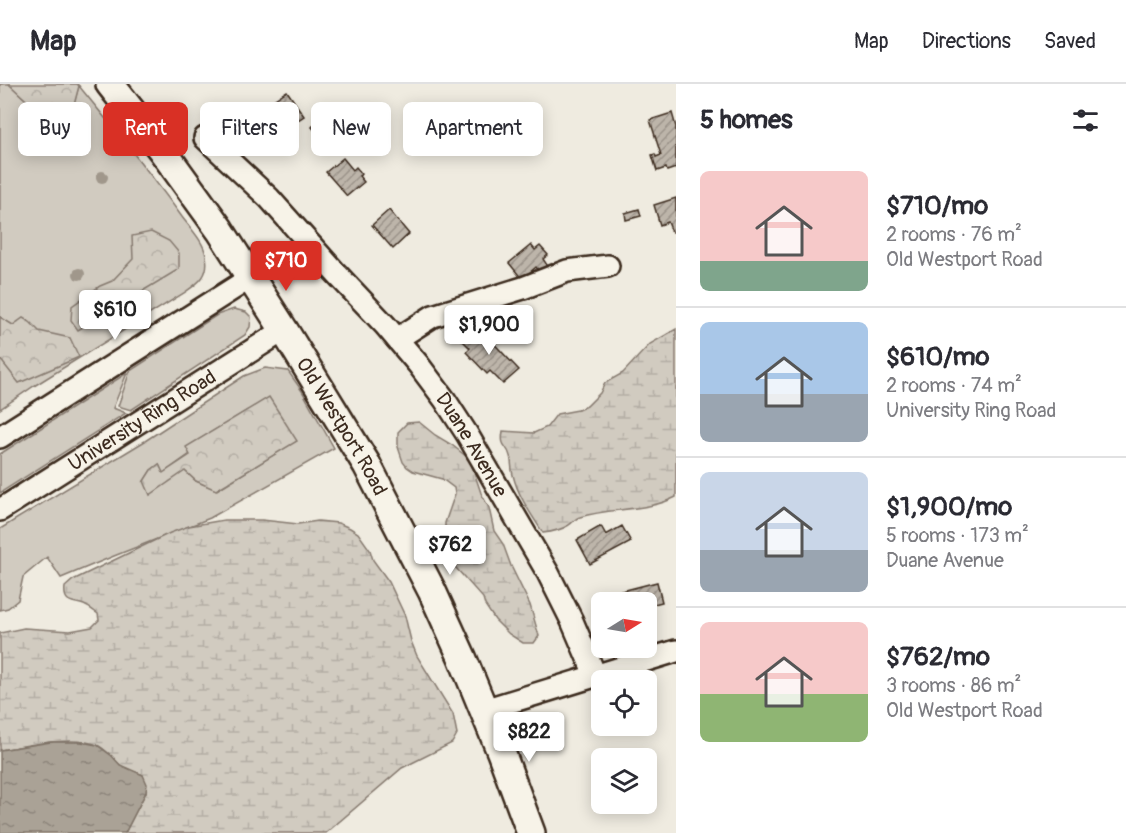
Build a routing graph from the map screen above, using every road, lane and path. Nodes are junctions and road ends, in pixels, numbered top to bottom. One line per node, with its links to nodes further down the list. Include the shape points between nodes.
1 (118, 86): 4 (main road, Old Westport Road)
2 (224, 156): 6 (street, Duane Avenue, via 269,198)
3 (608, 266): 6 (street, via 567,271 433,316)
4 (250, 278): 5 (main road, Old Westport Road); 7 (street)
5 (284, 330): 8 (street, University Ring Road); 13 (main road, Old Westport Road, via 368,465 436,601)
6 (397, 339): 10 (street, Duane Avenue, via 467,434 548,573)
7 (0, 437)
8 (0, 510)
9 (676, 651): 11 (street)
10 (593, 670)
11 (615, 670)
12 (591, 678): 13 (street)
13 (484, 710): 14 (main road, Old Westport Road)
14 (531, 833)

